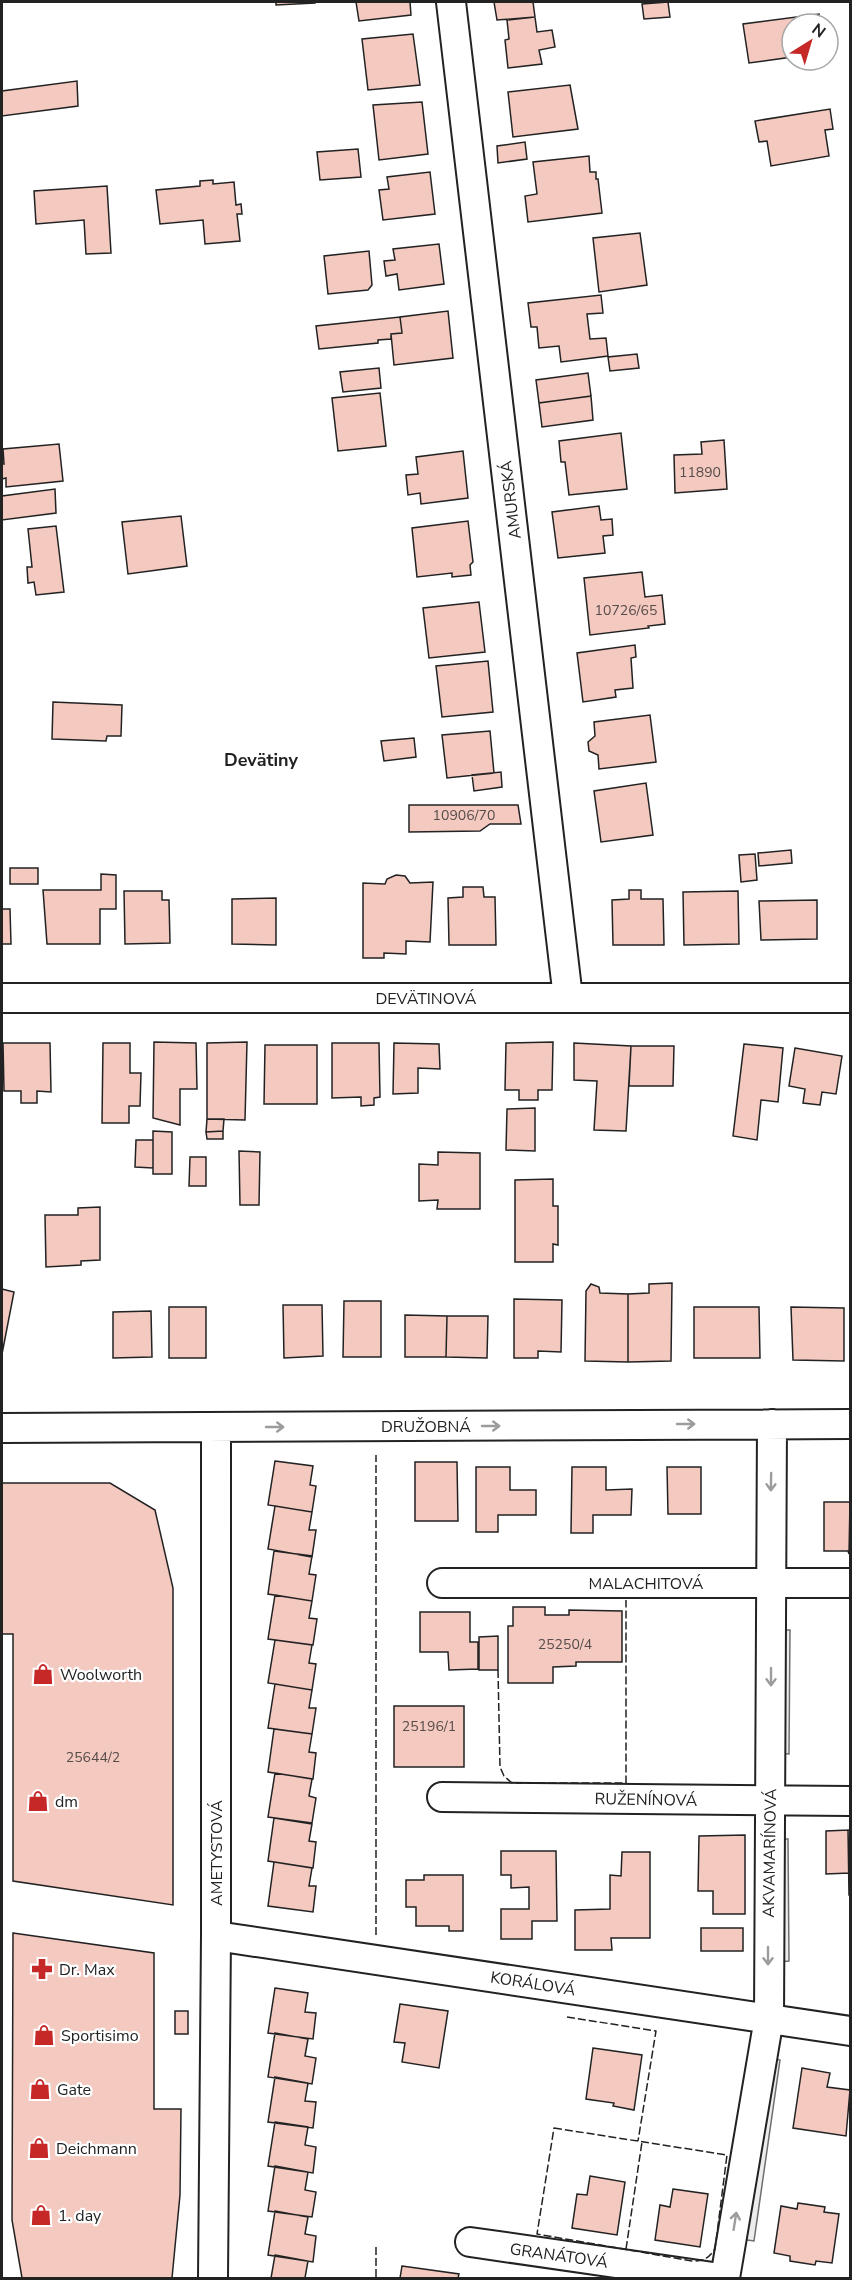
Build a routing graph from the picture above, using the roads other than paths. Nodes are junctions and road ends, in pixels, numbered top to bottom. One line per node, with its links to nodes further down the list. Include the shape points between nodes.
1 (451, 2): 3 (street, AMURSKÁ)
2 (2, 998): 3 (street, DEVÄTINOVÁ)
3 (568, 998): 4 (street, DEVÄTINOVÁ)
4 (850, 998)
5 (771, 1424): 6 (street, DRUŽOBNÁ); 7 (street, DRUŽOBNÁ, one-way to 5); 10 (street, AKVAMARÍNOVÁ, one-way to 10)
6 (850, 1424)
7 (216, 1427): 8 (street, DRUŽOBNÁ); 15 (street, AMETYSTOVÁ)
8 (2, 1428)
9 (442, 1583): 10 (street, MALACHITOVÁ)
10 (770, 1583): 11 (street, MALACHITOVÁ); 13 (street, AKVAMARÍNOVÁ, one-way to 13)
11 (850, 1583)
12 (442, 1797): 13 (street, RUŽENÍNOVÁ)
13 (770, 1801): 14 (street, RUŽENÍNOVÁ); 16 (street, AKVAMARÍNOVÁ, one-way to 16)
14 (850, 1801)
15 (216, 1936): 16 (street, KORÁLOVÁ); 19 (street, AMETYSTOVÁ)
16 (768, 2018): 17 (street, KORÁLOVÁ); 21 (street, AKVAMARÍNOVÁ, one-way to 16)
17 (850, 2031)
18 (470, 2242): 20 (street, GRANÁTOVÁ)
19 (213, 2278)
20 (720, 2278)
21 (725, 2278)

